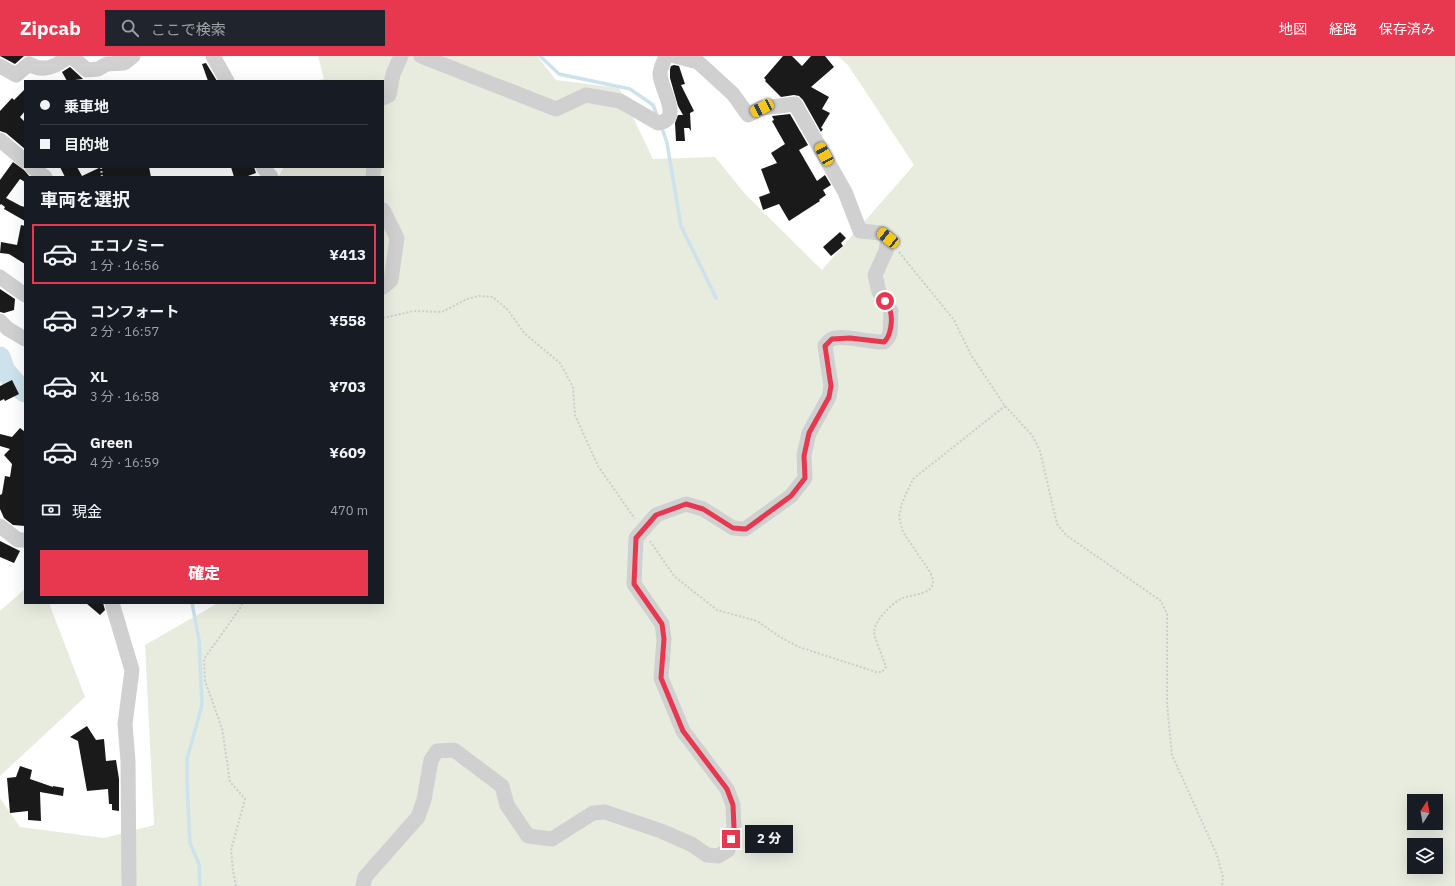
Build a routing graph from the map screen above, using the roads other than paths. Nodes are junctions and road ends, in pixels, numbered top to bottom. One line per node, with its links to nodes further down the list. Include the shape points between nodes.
1 (70, 56): 2 (street, via 87,70 98,69 107,64 124,63); 8 (street, via 59,65 48,68 35,68 29,64 16,75)
2 (133, 56)
3 (213, 56): 9 (street)
4 (401, 56): 10 (street, via 393,74 389,95)
5 (422, 56): 6 (street, via 556,110 586,95 620,101 658,123 668,118 670,110 660,74)
6 (666, 56)
7 (675, 56): 25 (street, via 698,62 733,94 748,115 762,108 795,104 845,192 860,231 881,233 888,238 886,251 875,275 879,292 891,311 890,333 884,342 850,338 832,339 825,346 831,386 829,397 809,433 804,456 805,478 791,496 746,529 733,528 703,509 686,504 656,515 636,538 634,584 662,624 664,639 661,678 683,731 727,789 733,805 734,828 728,850 718,856 707,855 691,844 661,831 605,812 593,813 552,839 528,836 507,805 502,786 454,750 437,750 431,760 424,800 418,817 365,877)
8 (0, 66)
9 (226, 80)
10 (384, 98)
11 (0, 140): 12 (street)
12 (24, 160)
13 (33, 168): 14 (street)
14 (44, 176)
15 (384, 212): 17 (street, via 397,238 391,280)
16 (0, 276): 18 (street)
17 (384, 286)
18 (24, 294)
19 (0, 321): 20 (street)
20 (24, 338)
21 (0, 526): 22 (street, via 18,540)
22 (24, 540)
23 (112, 604): 24 (street, via 132,670 125,724 128,761)
24 (129, 886)
25 (364, 886)

